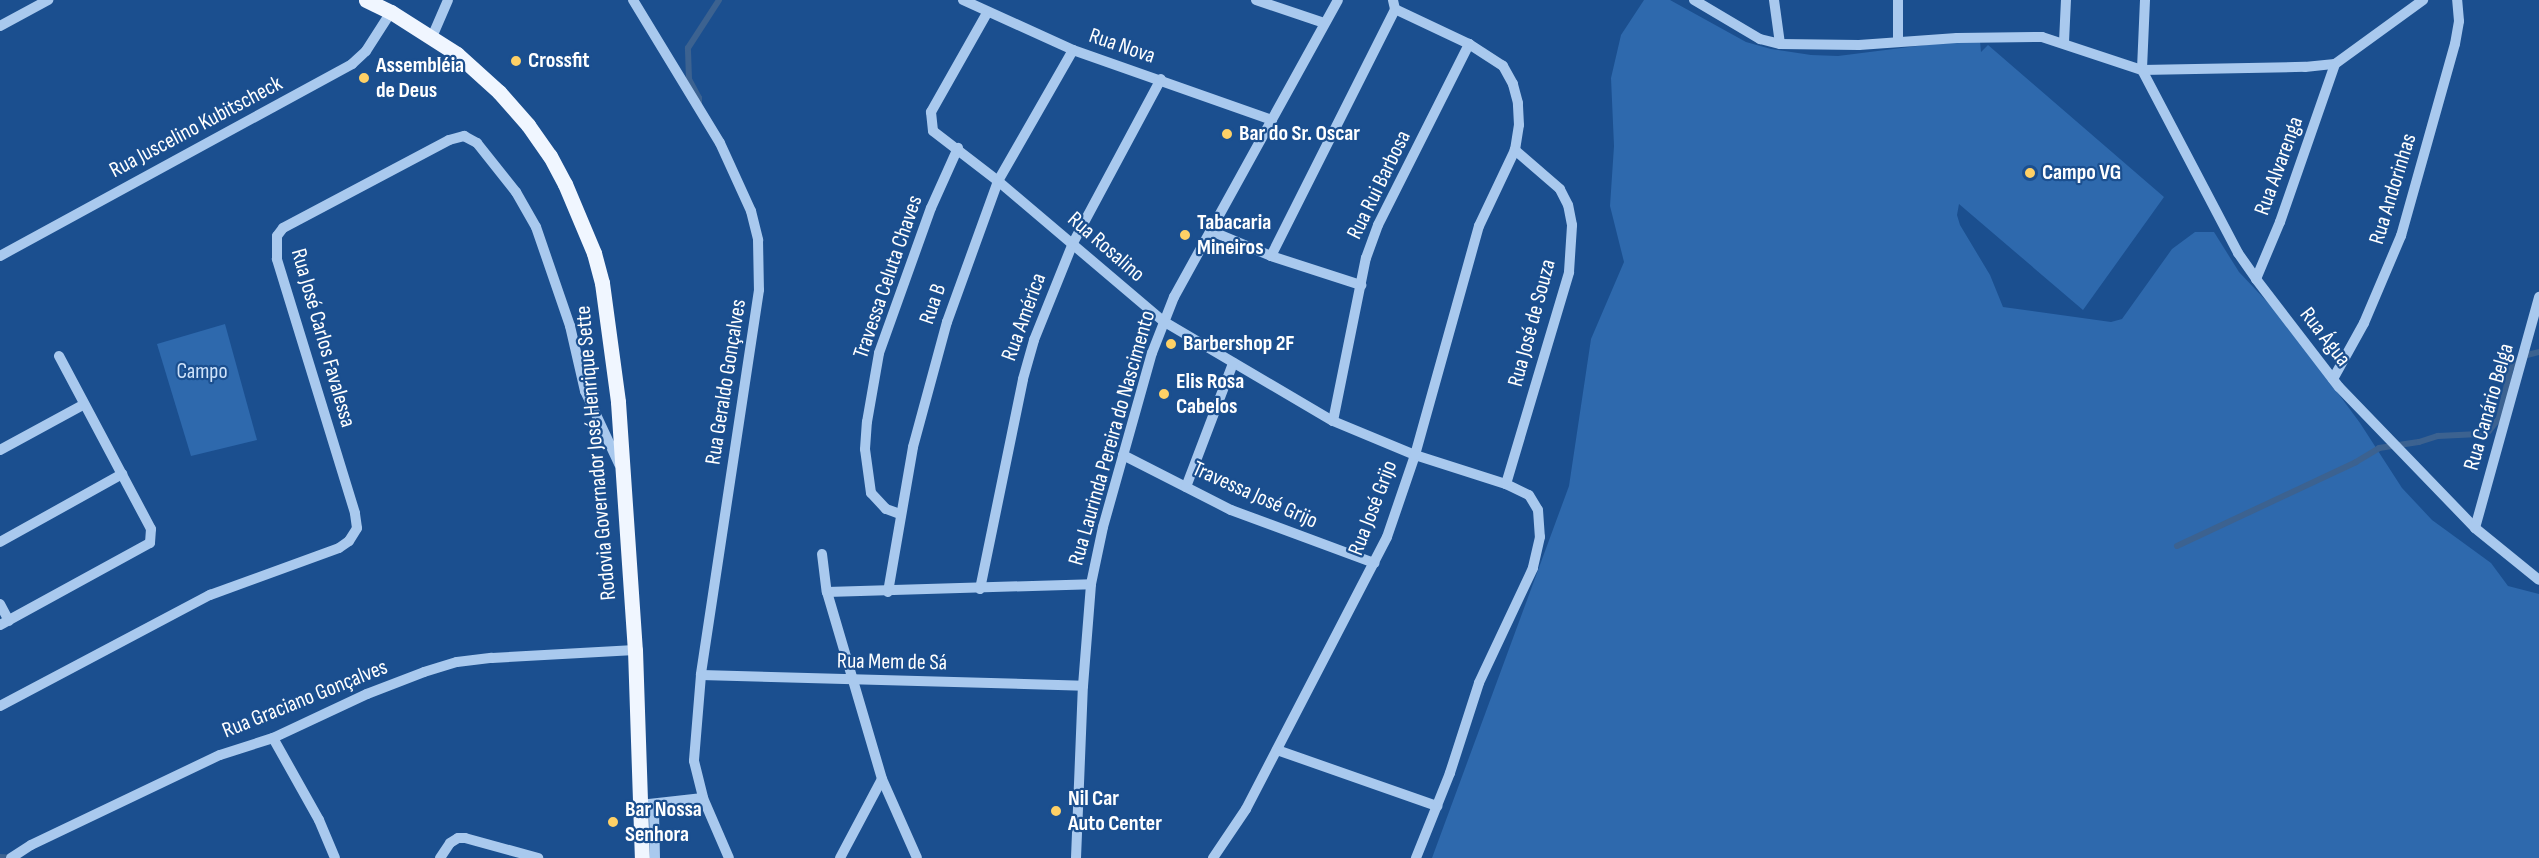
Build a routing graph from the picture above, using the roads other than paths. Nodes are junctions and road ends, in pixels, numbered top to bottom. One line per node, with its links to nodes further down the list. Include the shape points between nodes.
1 (48, 0): 19 (street)
2 (366, 0): 16 (main road, Rodovia Governador José Henrique Sette)
3 (448, 0): 20 (street)
4 (633, 0): 66 (street, Rua Geraldo Gonçalves, via 720,143 751,211 758,240 759,290)
5 (963, 0): 17 (street, Rua Nova)
6 (1256, 0): 18 (street)
7 (1338, 0): 18 (street, Rua Laurinda Pereira do Nascimento)
8 (1694, 0): 24 (street, via 1760,39)
9 (1774, 0): 24 (street)
10 (1898, 0): 21 (street)
11 (2066, 0): 22 (street)
12 (2145, 0): 27 (street)
13 (2423, 0): 26 (street)
14 (2457, 0): 43 (street, Rua Andorinhas, via 2455,44 2401,236 2364,323)
15 (1394, 4): 23 (street); 36 (street)
16 (391, 12): 20 (main road, Rodovia Governador José Henrique Sette); 35 (street, Rua Juscelino Kubitscheck, via 366,51 352,64)
17 (987, 13): 25 (street, Rua Nova); 30 (street, Rua Rosalino, via 929,119 933,131)
18 (1324, 23): 29 (street, Rua Laurinda Pereira do Nascimento)
19 (0, 26)
20 (432, 37): 49 (main road, Rodovia Governador José Henrique Sette, via 480,74 528,125 550,156 585,228 602,283)
21 (1898, 42): 22 (street, via 2014,36); 24 (street)
22 (2064, 42): 27 (street)
23 (1469, 44): 31 (street, via 1503,66 1513,84 1519,125); 38 (street, Rua Rui Barbosa, via 1378,225)
24 (1780, 44)
25 (1073, 50): 28 (street, Rua Nova); 32 (street, Rua B)
26 (2336, 64): 27 (street); 37 (street, Rua Alvarenga)
27 (2142, 70): 37 (street, Rua Água, via 2238,253)
28 (1161, 79): 29 (street, Rua Nova); 34 (street, Rua América)
29 (1272, 120): 33 (street, Rua Laurinda Pereira do Nascimento)
30 (958, 148): 32 (street, Rua Rosalino); 53 (street, Travessa Celuta Chaves, via 931,208 879,353 867,422 871,493 886,509)
31 (1515, 150): 48 (street, Rua José Grijo, via 1479,226); 51 (street, Rua José de Souza, via 1560,189 1572,225 1569,272)
32 (998, 181): 34 (street, Rua Rosalino); 53 (street, Rua B, via 947,322 913,447)
33 (1211, 231): 36 (street); 40 (street, Rua Laurinda Pereira do Nascimento)
34 (1073, 243): 40 (street, Rua Rosalino); 60 (street, Rua América, via 1034,340 1023,379)
35 (0, 256)
36 (1270, 256): 38 (street)
37 (2256, 279): 43 (street, Rua Água)
38 (1360, 285): 45 (street, Rua Rui Barbosa)
39 (2539, 297): 54 (street, Rua Canário Belga)
40 (1163, 321): 42 (street, Rua Rosalino); 47 (street, Rua Laurinda Pereira do Nascimento)
41 (59, 356): 44 (street)
42 (1233, 363): 45 (street, Rua Rosalino); 52 (street)
43 (2333, 379): 54 (street, Rua Água)
44 (83, 405): 46 (street); 50 (street)
45 (1333, 420): 48 (street, Rua Rosalino)
46 (0, 450)
47 (1123, 455): 52 (street, Travessa José Grijo); 59 (street, Rua Laurinda Pereira do Nascimento)
48 (1415, 455): 51 (street); 57 (street, Rua José Grijo)
49 (623, 471): 65 (main road, Rodovia Governador José Henrique Sette); 69 (street, Rua José Carlos Favalessa, via 589,401 570,326 536,228 516,192 477,143 464,136 450,140 283,228 277,236 277,259 355,513 357,528 349,541 210,595)
50 (122, 474): 55 (street); 64 (street, via 151,529 150,543)
51 (1506, 484): 74 (street, via 1529,495 1538,510 1540,537 1533,568 1479,683)
52 (1186, 487): 57 (street, Travessa José Grijo, via 1276,529)
53 (900, 514): 62 (street, Rua B)
54 (2475, 528): 58 (street, Rua Água)
55 (0, 542)
56 (822, 554): 61 (street)
57 (1374, 563): 71 (street, Rua José Grijo)
58 (2539, 580)
59 (1090, 584): 60 (street); 68 (street, Rua Laurinda Pereira do Nascimento)
60 (980, 589): 62 (street)
61 (827, 592): 62 (street); 67 (street)
62 (888, 592)
63 (0, 604): 64 (street)
64 (4, 623)
65 (635, 650): 70 (street, Rua Graciano Gonçalves, via 457,662 367,694); 75 (main road, Rodovia Governador José Henrique Sette)
66 (701, 675): 67 (street, Rua Mem de Sá); 73 (street, Rua Geraldo Gonçalves, via 694,761)
67 (855, 681): 68 (street, Rua Mem de Sá); 72 (street)
68 (1083, 686): 85 (street, Rua Laurinda Pereira do Nascimento)
69 (0, 706)
70 (273, 738): 76 (street, Rua Graciano Gonçalves, via 220,755); 77 (street, via 319,820)
71 (1277, 750): 74 (street); 86 (street, Rua José Grijo, via 1246,809)
72 (882, 779): 83 (street); 84 (street)
73 (703, 798): 75 (street); 82 (street, Rua Geraldo Gonçalves)
74 (1437, 806): 87 (street)
75 (647, 808): 80 (main road, Rodovia Governador José Henrique Sette); 81 (street)
76 (11, 858)
77 (335, 858)
78 (440, 858): 79 (street, via 458,838)
79 (538, 858)
80 (642, 858)
81 (655, 858)
82 (729, 858)
83 (840, 858)
84 (917, 858)
85 (1076, 858)
86 (1213, 858)
87 (1416, 858)

